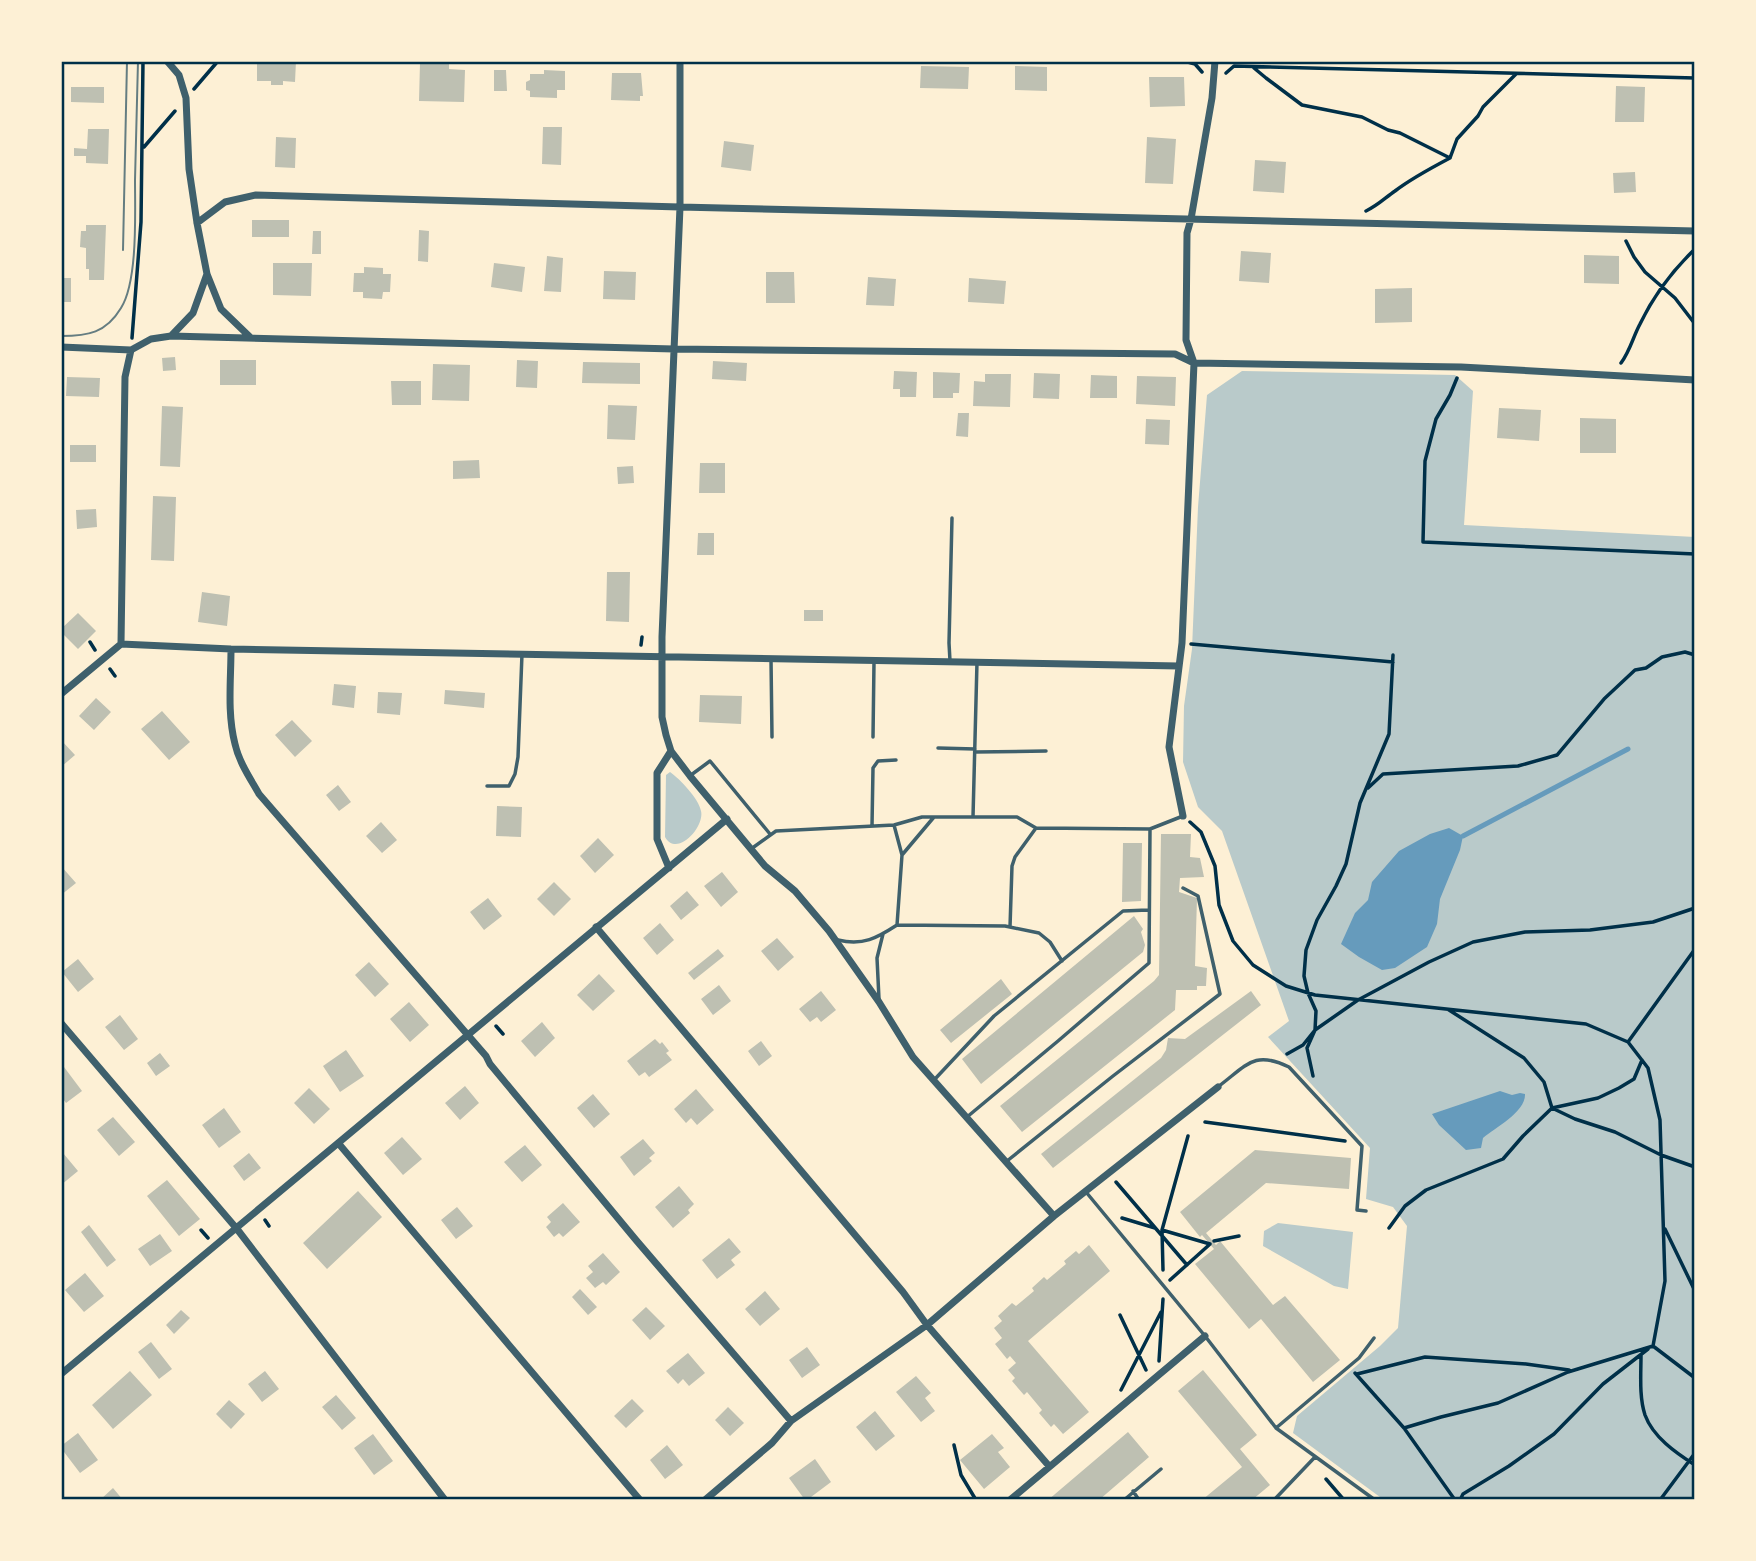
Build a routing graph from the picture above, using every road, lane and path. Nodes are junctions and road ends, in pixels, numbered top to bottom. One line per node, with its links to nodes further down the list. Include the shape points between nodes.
1 (143, 61): 27 (path, via 141,222)
2 (167, 61): 16 (street, via 186,98)
3 (680, 61): 13 (street)
4 (1184, 61): 9 (path)
5 (1215, 61): 15 (street)
6 (1246, 64): 7 (path); 10 (path)
7 (1253, 66): 8 (path); 12 (path, via 1302,105 1362,117)
8 (1517, 73): 11 (path); 12 (path, via 1457,139)
9 (1204, 74)
10 (1225, 74)
11 (1695, 78)
12 (1450, 158): 14 (path)
13 (680, 207): 15 (street); 16 (street, via 256,195 225,202); 26 (street)
14 (1366, 211)
15 (1191, 219): 17 (street); 28 (street, via 1185,319)
16 (197, 223): 20 (street)
17 (1615, 229): 18 (street); 21 (path, via 1645,272)
18 (1695, 231)
19 (1695, 249): 21 (path)
20 (207, 274): 23 (street, via 193,313); 24 (street, via 221,309)
21 (1661, 286): 22 (path); 30 (path, via 1626,357)
22 (1695, 324)
23 (171, 336): 24 (street); 27 (street, via 151,339)
24 (250, 338): 26 (street)
25 (61, 347): 27 (street)
26 (674, 349): 28 (street, via 1175,354); 44 (street)
27 (131, 350): 37 (street, via 125,377)
28 (1194, 362): 29 (street); 36 (street)
29 (1461, 367): 30 (street); 33 (path, via 1436,419 1425,461 1423,542)
30 (1612, 375): 31 (street)
31 (1695, 380)
32 (952, 518): 47 (lane)
33 (1695, 554)
34 (642, 637): 38 (path)
35 (90, 642): 40 (path)
36 (1182, 643): 49 (path); 50 (street)
37 (121, 645): 39 (street); 53 (street)
38 (641, 645)
39 (231, 649): 41 (street); 94 (street, via 234,743 259,794)
40 (96, 651)
41 (523, 654): 44 (street); 62 (lane, via 515,774 509,786)
42 (1393, 655): 49 (path)
43 (1695, 655): 63 (path, via 1685,652 1661,657 1635,670 1604,699 1558,755 1518,766 1383,774)
44 (662, 657): 45 (street); 58 (street, via 662,717)
45 (771, 659): 46 (street); 54 (lane)
46 (874, 660): 47 (street); 55 (lane)
47 (950, 661): 48 (street)
48 (977, 662): 50 (street); 57 (lane)
49 (1393, 662): 63 (path, via 1389,734)
50 (1179, 666): 64 (street, via 1169,747)
51 (108, 667): 52 (path)
52 (116, 676)
53 (61, 694)
54 (772, 737)
55 (873, 737)
56 (938, 748): 57 (lane)
57 (975, 750): 59 (lane); 66 (lane)
58 (671, 751): 61 (street); 75 (street, via 657,773 657,839)
59 (1046, 751)
60 (895, 760): 69 (lane, via 878,761 873,768)
61 (690, 776): 67 (street); 72 (lane, via 710,761)
62 (487, 786)
63 (1366, 790): 86 (path, via 1346,864 1306,950)
64 (1183, 816): 71 (lane); 86 (path, via 1206,843 1219,905 1233,941 1253,965 1286,986)
65 (934, 817): 66 (lane); 68 (lane); 74 (lane)
66 (973, 817): 70 (lane, via 1017,817)
67 (727, 819): 73 (street); 75 (street)
68 (894, 825): 69 (lane); 74 (lane)
69 (872, 826): 72 (lane)
70 (1036, 828): 71 (lane); 80 (lane, via 1014,857)
71 (1150, 829): 78 (lane)
72 (770, 834): 73 (lane)
73 (751, 849): 83 (street, via 795,891)
74 (902, 855): 79 (lane)
75 (669, 868): 81 (street)
76 (1183, 888): 108 (lane, via 1198,896 1220,993)
77 (1695, 908): 87 (path, via 1653,922 1525,932 1473,942)
78 (1148, 910): 85 (lane, via 1123,911); 102 (lane, via 1149,963)
79 (897, 925): 80 (lane); 82 (lane)
80 (1010, 927): 85 (lane, via 1039,933)
81 (596, 928): 94 (street); 132 (street)
82 (883, 934): 83 (lane, via 862,942); 88 (lane, via 877,958)
83 (835, 939): 88 (street)
84 (1695, 949): 95 (path)
85 (1062, 961): 98 (lane, via 994,1016)
86 (1308, 993): 87 (path); 92 (path, via 1316,1011)
87 (1358, 1000): 89 (path); 92 (path)
88 (879, 1002): 98 (street, via 913,1057)
89 (1447, 1009): 95 (path, via 1586,1024); 101 (path, via 1524,1058 1544,1082)
90 (61, 1023): 120 (street)
91 (496, 1026): 93 (path)
92 (1315, 1030): 96 (path, via 1303,1045); 100 (path, via 1307,1048)
93 (503, 1034)
94 (468, 1036): 106 (street); 145 (street)
95 (1628, 1042): 97 (path)
96 (1274, 1060): 99 (lane, via 1252,1060); 100 (lane, via 1289,1067)
97 (1642, 1060): 101 (path, via 1634,1079 1619,1088 1598,1098); 107 (path, via 1660,1120)
98 (934, 1079): 102 (street)
99 (1218, 1087): 110 (street)
100 (1324, 1104): 105 (lane)
101 (1552, 1108): 107 (path); 119 (path, via 1503,1159 1426,1190 1405,1206)
102 (966, 1118): 108 (street)
103 (1205, 1122): 105 (path)
104 (1188, 1136): 122 (path)
105 (1360, 1143): 112 (lane, via 1357,1210)
106 (339, 1144): 120 (street); 158 (street)
107 (1661, 1154): 109 (path); 117 (path)
108 (1005, 1163): 114 (street)
109 (1695, 1167)
110 (1108, 1172): 111 (street); 118 (path)
111 (1085, 1191): 113 (lane); 114 (street)
112 (1366, 1211)
113 (1102, 1212): 118 (path); 128 (lane)
114 (1054, 1216): 132 (street)
115 (265, 1220): 116 (path)
116 (269, 1226)
117 (1664, 1227): 129 (path); 135 (path, via 1665,1281)
118 (1155, 1228): 122 (path); 123 (path)
119 (1389, 1228)
120 (237, 1229): 140 (street); 157 (street)
121 (201, 1230): 125 (path)
122 (1162, 1230): 123 (path); 127 (path, via 1210,1244)
123 (1162, 1236): 127 (path); 128 (path)
124 (1239, 1236): 126 (path)
125 (208, 1238)
126 (1214, 1241)
127 (1187, 1265): 128 (path)
128 (1164, 1286): 130 (path); 133 (lane)
129 (1695, 1291)
130 (1162, 1311): 136 (path); 142 (path)
131 (1120, 1315): 136 (path)
132 (927, 1325): 145 (street); 154 (street)
133 (1205, 1336): 142 (street); 147 (lane)
134 (1374, 1338): 138 (lane)
135 (1653, 1346): 137 (path); 139 (path); 143 (path)
136 (1139, 1354): 142 (path); 144 (path)
137 (1641, 1355): 152 (path, via 1646,1415 1660,1438); 168 (path, via 1603,1384 1554,1434)
138 (1349, 1366): 141 (path); 147 (lane)
139 (1573, 1370): 141 (path, via 1425,1357); 146 (path, via 1498,1404)
140 (61, 1374)
141 (1357, 1374): 146 (path)
142 (1155, 1378): 154 (street)
143 (1695, 1378)
144 (1118, 1397)
145 (792, 1421): 159 (street)
146 (1404, 1428): 167 (path)
147 (1276, 1429): 150 (lane)
148 (954, 1446): 160 (path, via 961,1475)
149 (1695, 1453): 152 (path)
150 (1315, 1457): 151 (lane); 166 (lane)
151 (1311, 1461): 164 (lane); 165 (path)
152 (1688, 1461): 153 (path); 169 (path)
153 (1695, 1465)
154 (1049, 1466): 161 (street)
155 (1161, 1469): 156 (lane)
156 (1133, 1491): 162 (lane); 163 (lane)
157 (445, 1500)
158 (640, 1500)
159 (705, 1500)
160 (976, 1500)
161 (1010, 1500)
162 (1124, 1500)
163 (1139, 1500)
164 (1274, 1500)
165 (1344, 1500)
166 (1375, 1500)
167 (1455, 1500)
168 (1460, 1500)
169 (1660, 1500)

